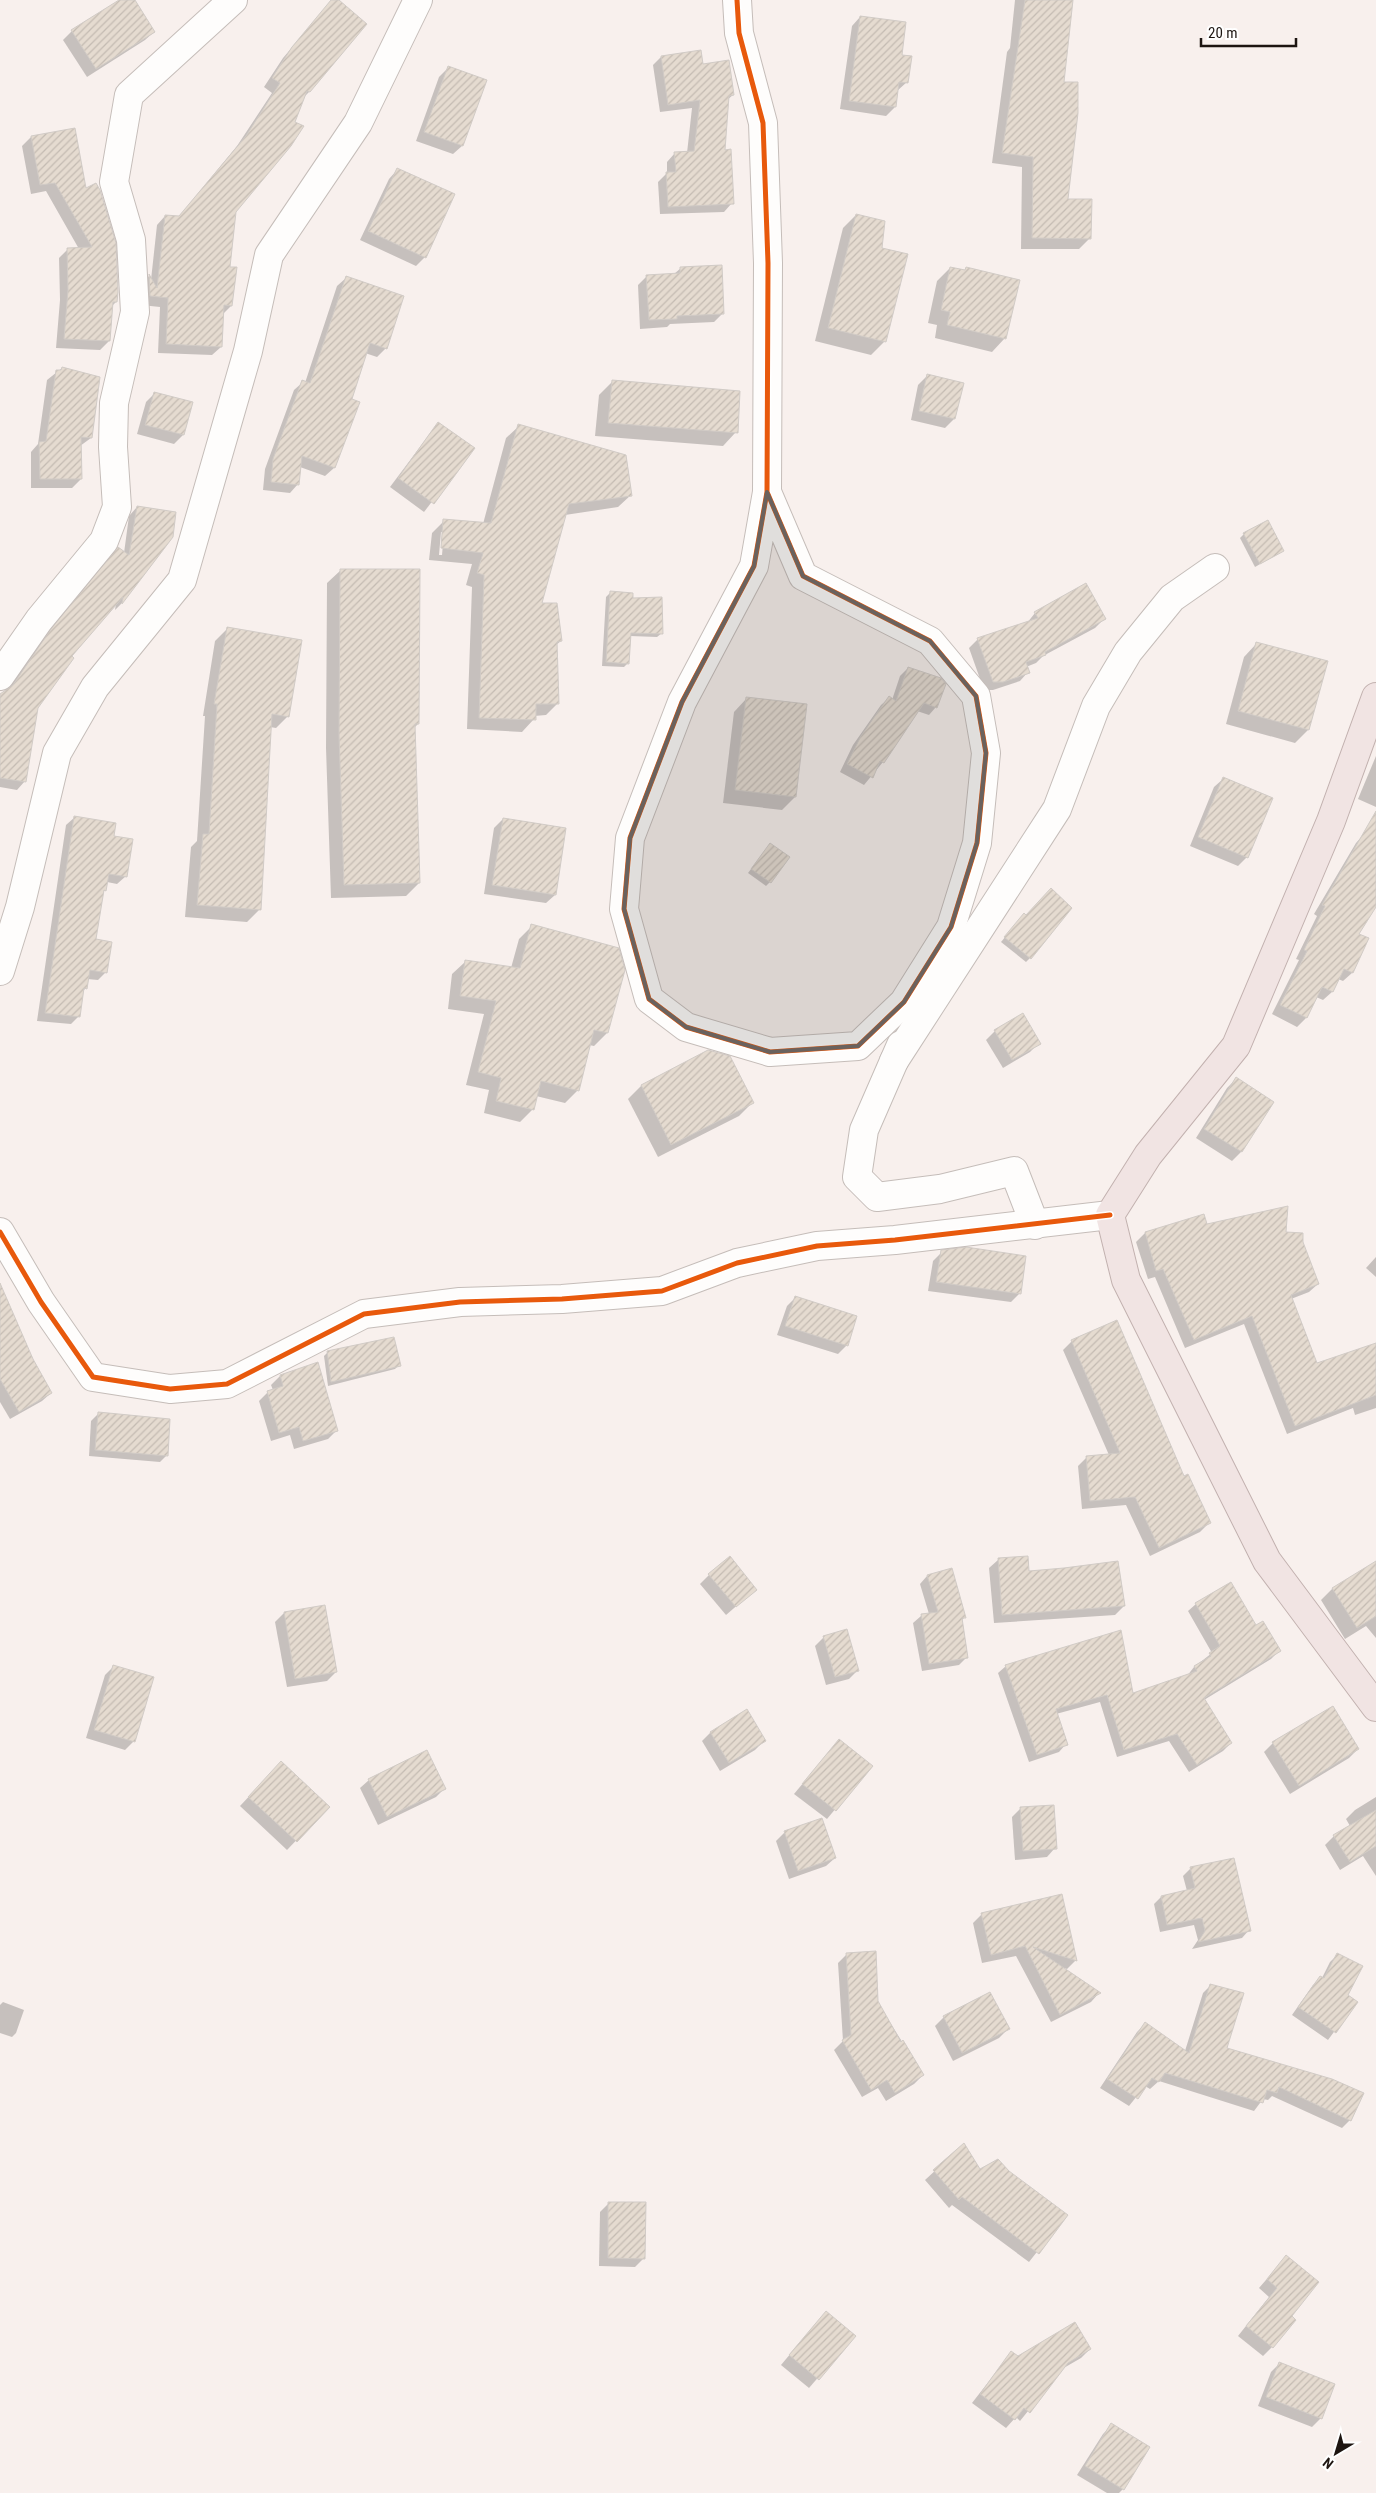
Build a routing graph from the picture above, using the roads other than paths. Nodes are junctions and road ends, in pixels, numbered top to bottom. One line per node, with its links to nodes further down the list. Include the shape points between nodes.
1 (233, 0): 6 (street, via 130,95 114,182 131,240 135,312 114,403 117,507 104,541)
2 (418, 0): 9 (street, via 358,123 269,255 248,351 182,580 94,687 57,753 20,907)
3 (737, 0): 4 (street, via 739,33 763,123 768,263)
4 (766, 492): 8 (street, via 803,576 930,641 976,696 986,753 978,843); 8 (street, via 754,566 682,702 630,838 624,909 649,999 686,1027 770,1052 858,1046 904,1002)
5 (1215, 568): 10 (street, via 1172,598 1128,652 1096,706 1057,809)
6 (0, 676)
7 (1376, 697): 11 (highway, via 1331,821 1236,1046 1148,1155)
8 (951, 927): 10 (street)
9 (0, 971)
10 (894, 1061): 12 (street, via 864,1130 857,1177 877,1197 940,1189 1014,1171)
11 (1110, 1215): 12 (street); 14 (highway, via 1126,1280 1267,1561)
12 (1035, 1225): 13 (street, via 817,1246 737,1263 662,1291 562,1299 460,1302 364,1314 227,1384 170,1389 93,1377 41,1302)
13 (0, 1232)
14 (1376, 1707)

